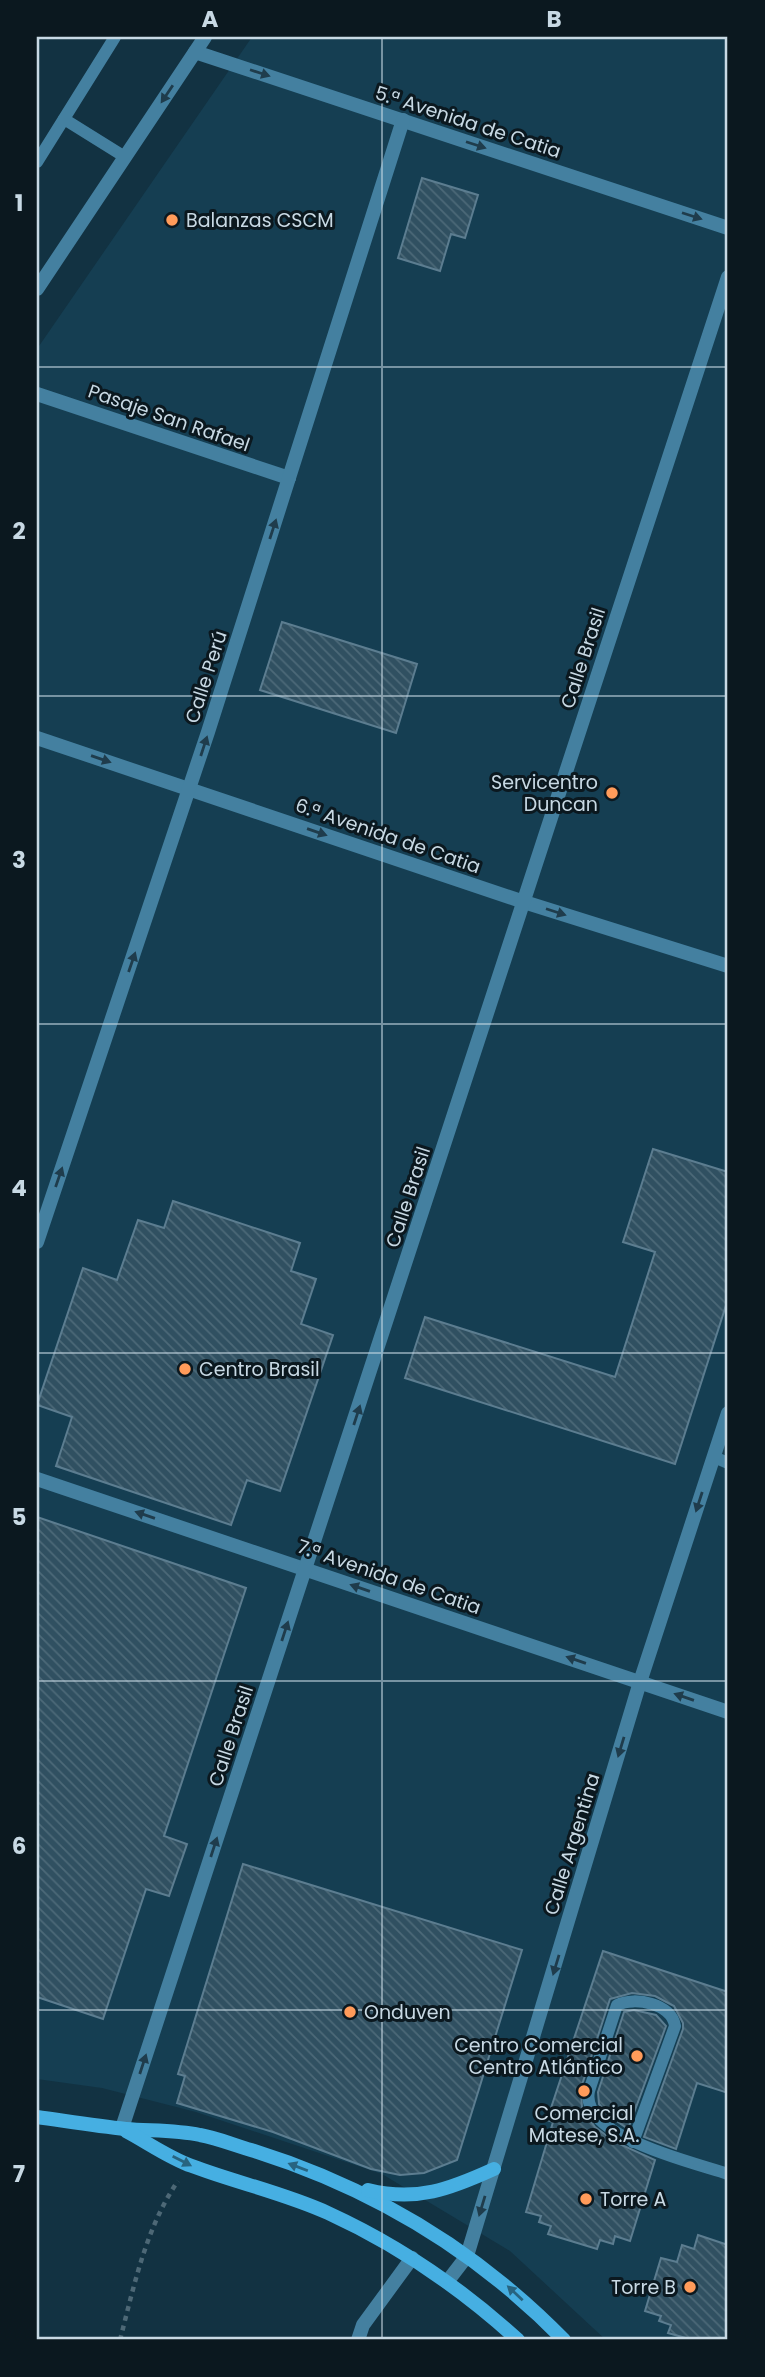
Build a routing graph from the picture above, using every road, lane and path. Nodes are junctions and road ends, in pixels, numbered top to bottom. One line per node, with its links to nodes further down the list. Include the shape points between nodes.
1 (115, 37): 4 (lane)
2 (205, 37): 3 (street)
3 (195, 52): 5 (street, 5.ª Avenida de Catia, one-way to 5); 6 (street, one-way to 6)
4 (64, 119): 6 (lane); 7 (lane)
5 (403, 120): 8 (street, 5.ª Avenida de Catia, one-way to 8); 12 (street, Calle Perú)
6 (124, 157): 10 (street)
7 (37, 162)
8 (728, 228)
9 (728, 277): 15 (street, Calle Brasil)
10 (37, 289)
11 (37, 394): 12 (street, Pasaje San Rafael)
12 (289, 478): 14 (street, Calle Perú, one-way to 12)
13 (37, 738): 14 (street, 6.ª Avenida de Catia, one-way to 14)
14 (189, 789): 15 (street, 6.ª Avenida de Catia, one-way to 15); 17 (street, Calle Perú, one-way to 14)
15 (524, 902): 16 (street, 6.ª Avenida de Catia, one-way to 16); 21 (street, Calle Brasil, one-way to 15)
16 (728, 967)
17 (37, 1242)
18 (728, 1413): 19 (street, Calle Argentina)
19 (721, 1460): 22 (street, Calle Argentina, one-way to 22)
20 (37, 1479): 21 (street, 7.ª Avenida de Catia, one-way to 20)
21 (306, 1569): 22 (street, 7.ª Avenida de Catia, one-way to 21); 25 (street, Calle Brasil, one-way to 21)
22 (640, 1682): 23 (street, 7.ª Avenida de Catia, one-way to 22); 28 (street, Calle Argentina, one-way to 28)
23 (728, 1712)
24 (37, 2117): 25 (main road)
25 (122, 2128): 27 (main road, one-way to 27); 30 (main road, one-way to 25, via 199,2134)
26 (633, 2142): 26 (lane, via 675,2026 666,2011 627,2000 617,2005 587,2099 592,2112); 29 (lane)
27 (190, 2165): 32 (main road, via 326,2212); 34 (path, via 165,2201 150,2237)
28 (494, 2169): 30 (main road, via 452,2189 418,2194 385,2194); 31 (street, Calle Argentina, one-way to 31)
29 (728, 2174)
30 (339, 2183): 31 (main road, via 389,2207)
31 (467, 2256): 33 (street, Calle Argentina); 37 (main road, one-way to 31)
32 (412, 2258): 33 (main road); 35 (street, via 363,2325)
33 (447, 2282): 36 (main road)
34 (120, 2340)
35 (358, 2340)
36 (518, 2340)
37 (564, 2340)

